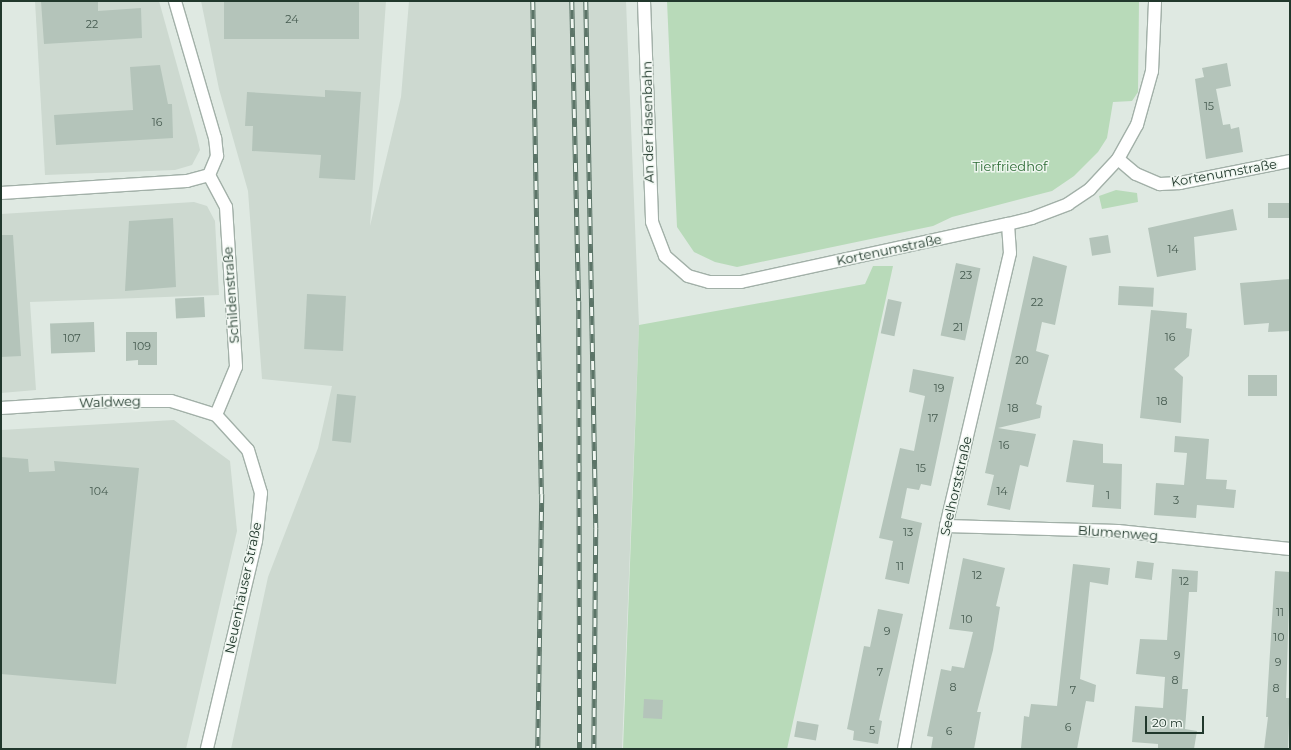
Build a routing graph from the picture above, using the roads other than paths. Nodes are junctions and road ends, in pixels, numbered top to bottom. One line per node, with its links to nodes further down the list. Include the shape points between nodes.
1 (175, 1): 6 (street, via 215,138 217,156)
2 (644, 1): 9 (street, An der Hasenbahn, via 650,201)
3 (1155, 1): 4 (street, Kortenumstraße, via 1152,71 1136,125)
4 (1118, 159): 5 (street, Kortenumstraße, via 1136,174 1160,184 1186,182); 8 (street, Kortenumstraße, via 1090,189 1068,204)
5 (1290, 161)
6 (209, 175): 7 (street, via 187,181); 11 (street, Schildenstraße, via 226,207 236,368)
7 (1, 194)
8 (1008, 224): 9 (street, Kortenumstraße, via 741,282 709,282 688,276 665,256); 12 (street, Seelhorststraße, via 1010,253)
9 (658, 242)
10 (1, 408): 11 (street, Waldweg, via 110,401 171,401)
11 (216, 415): 14 (street, Neuenhäuser Straße, via 248,450 261,493 256,541)
12 (946, 526): 13 (street, Blumenweg, via 1118,531); 15 (street, Seelhorststraße)
13 (1290, 549)
14 (207, 749)
15 (904, 749)

